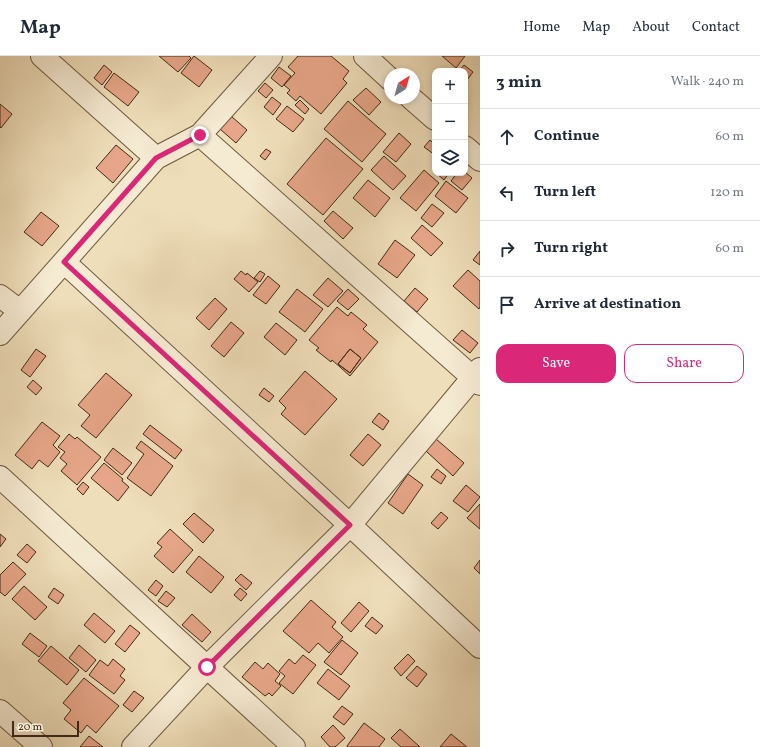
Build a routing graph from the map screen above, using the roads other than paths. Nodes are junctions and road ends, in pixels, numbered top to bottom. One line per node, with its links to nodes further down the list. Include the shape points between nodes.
1 (42, 56): 9 (street)
2 (271, 56): 7 (street)
3 (365, 56): 4 (street)
4 (384, 73)
5 (418, 104): 6 (street)
6 (432, 116)
7 (200, 135): 9 (street); 15 (street)
8 (468, 150): 10 (street)
9 (156, 158): 11 (street)
10 (480, 160)
11 (64, 262): 13 (street); 17 (street)
12 (0, 296): 13 (street)
13 (20, 311): 14 (street)
14 (0, 334)
15 (477, 376): 17 (street)
16 (0, 476): 19 (street)
17 (350, 525): 18 (street); 19 (street)
18 (480, 647)
19 (207, 667): 22 (street); 23 (street)
20 (0, 711): 21 (street)
21 (41, 747)
22 (133, 747)
23 (294, 747)

